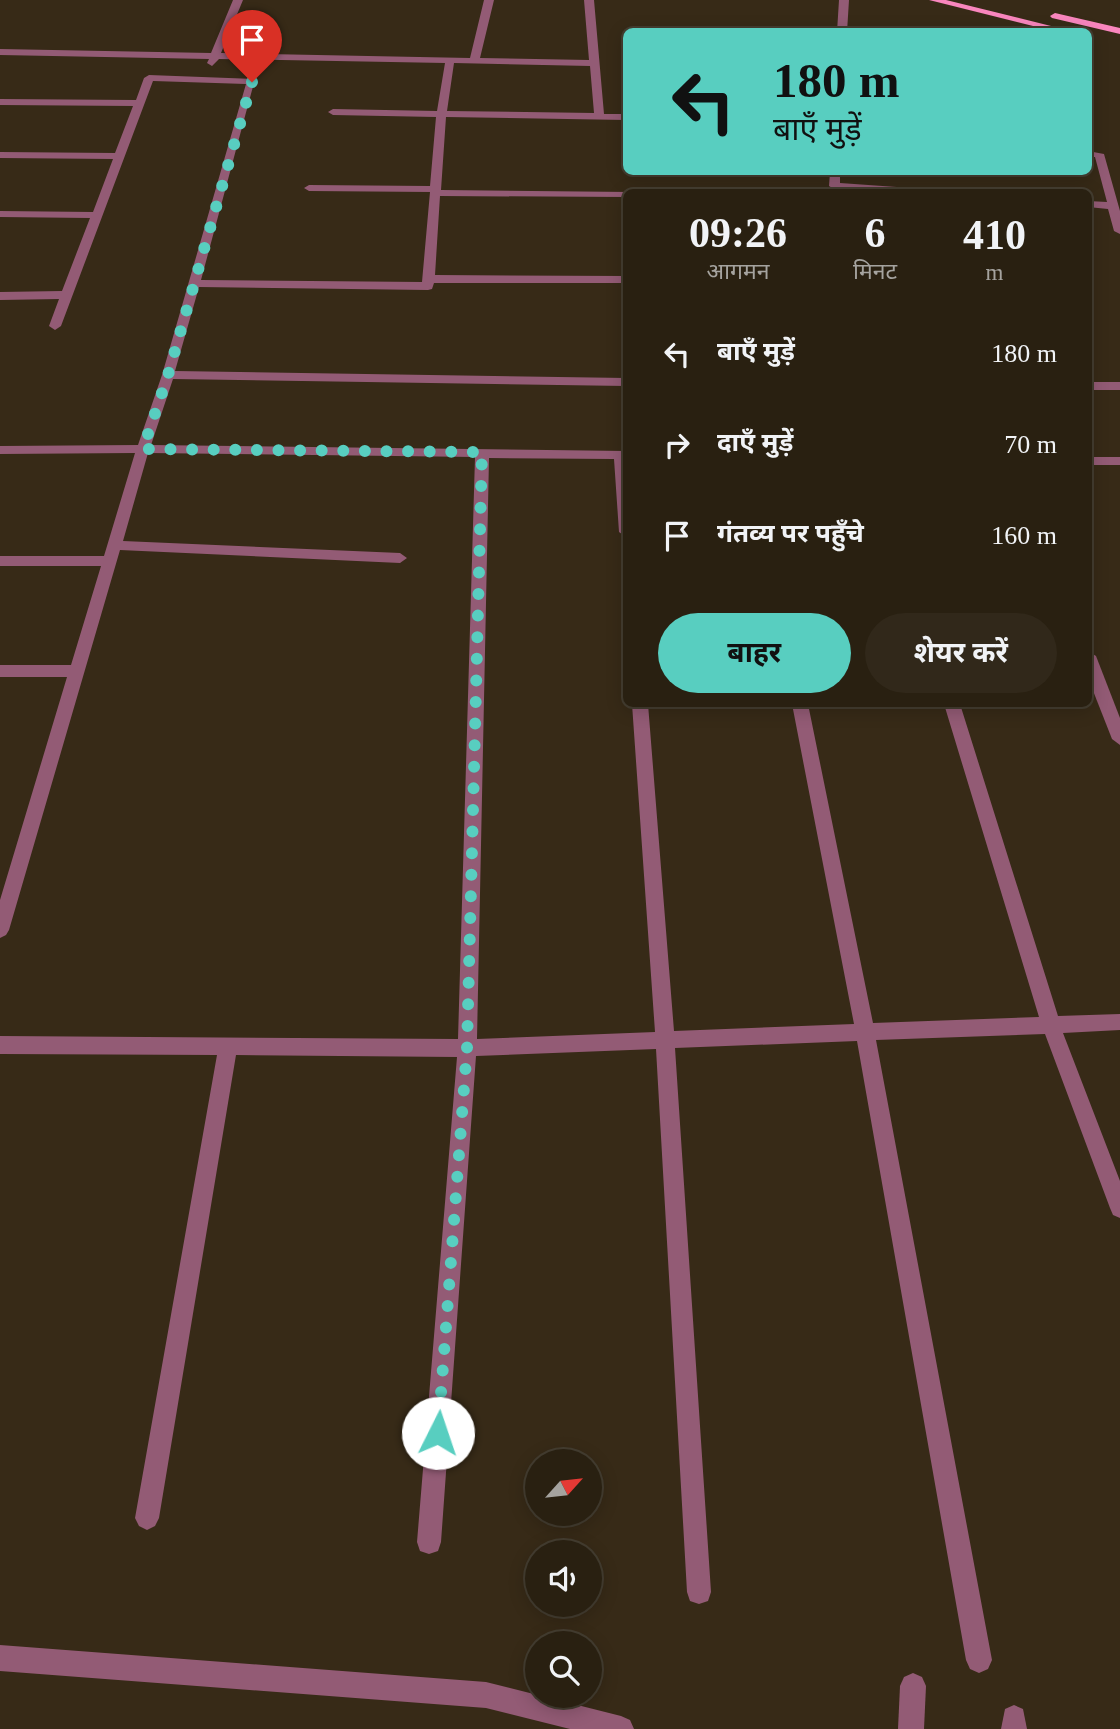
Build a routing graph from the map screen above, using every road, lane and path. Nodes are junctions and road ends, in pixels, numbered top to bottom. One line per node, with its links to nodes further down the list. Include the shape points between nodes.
1 (238, 0): 13 (street)
2 (489, 0): 15 (street)
3 (589, 0): 16 (street)
4 (844, 0): 7 (street)
5 (934, 0): 8 (main road)
6 (1038, 12): 9 (main road)
7 (842, 28)
8 (1054, 28)
9 (1120, 31)
10 (1092, 37): 11 (main road)
11 (1120, 43)
12 (0, 52): 13 (street)
13 (214, 55): 14 (street); 17 (street)
14 (450, 61): 15 (street); 21 (street)
15 (474, 61): 16 (street)
16 (594, 63): 22 (street)
17 (206, 80): 19 (street, via 149,78); 39 (street, via 252,82)
18 (0, 102): 19 (street)
19 (140, 103): 26 (street)
20 (333, 112): 21 (street)
21 (441, 115): 22 (street); 30 (street)
22 (599, 117): 23 (street)
23 (623, 117)
24 (1092, 153): 33 (street, via 1099,154)
25 (0, 155): 26 (street)
26 (120, 156): 35 (street)
27 (835, 175): 29 (street, via 834,186)
28 (309, 188): 30 (street)
29 (880, 189)
30 (435, 191): 31 (street); 37 (street)
31 (623, 194)
32 (1092, 204): 33 (street)
33 (1112, 206): 36 (street)
34 (0, 214): 35 (street)
35 (97, 215): 40 (street)
36 (1119, 226)
37 (428, 279): 38 (street); 39 (street, via 428,286)
38 (623, 280)
39 (194, 283): 43 (street)
40 (67, 295): 41 (street); 42 (street)
41 (0, 296)
42 (55, 326)
43 (168, 375): 44 (street); 47 (street)
44 (623, 382)
45 (1092, 386): 46 (street)
46 (1120, 386)
47 (143, 449): 48 (street); 49 (street); 53 (street)
48 (0, 450)
49 (482, 452): 50 (street); 71 (street)
50 (623, 455)
51 (1092, 461): 52 (street)
52 (1120, 461)
53 (115, 545): 54 (street); 56 (street)
54 (400, 558)
55 (0, 561): 56 (street)
56 (110, 561): 59 (street)
57 (1092, 666): 63 (street)
58 (0, 671): 59 (street)
59 (77, 671): 64 (street)
60 (640, 707): 68 (street)
61 (801, 707): 67 (street)
62 (953, 707): 66 (street)
63 (1120, 739)
64 (0, 930)
65 (1120, 1022): 66 (street)
66 (1051, 1025): 67 (street); 72 (street)
67 (865, 1033): 68 (street); 77 (street)
68 (665, 1039): 71 (street); 75 (street)
69 (0, 1045): 70 (street)
70 (229, 1046): 71 (street); 73 (street)
71 (467, 1048): 74 (street)
72 (1120, 1208)
73 (147, 1518)
74 (429, 1542)
75 (699, 1592)
76 (0, 1658): 79 (street, via 485,1695)
77 (979, 1660)
78 (913, 1686): 80 (street)
79 (621, 1729)
80 (911, 1729)

